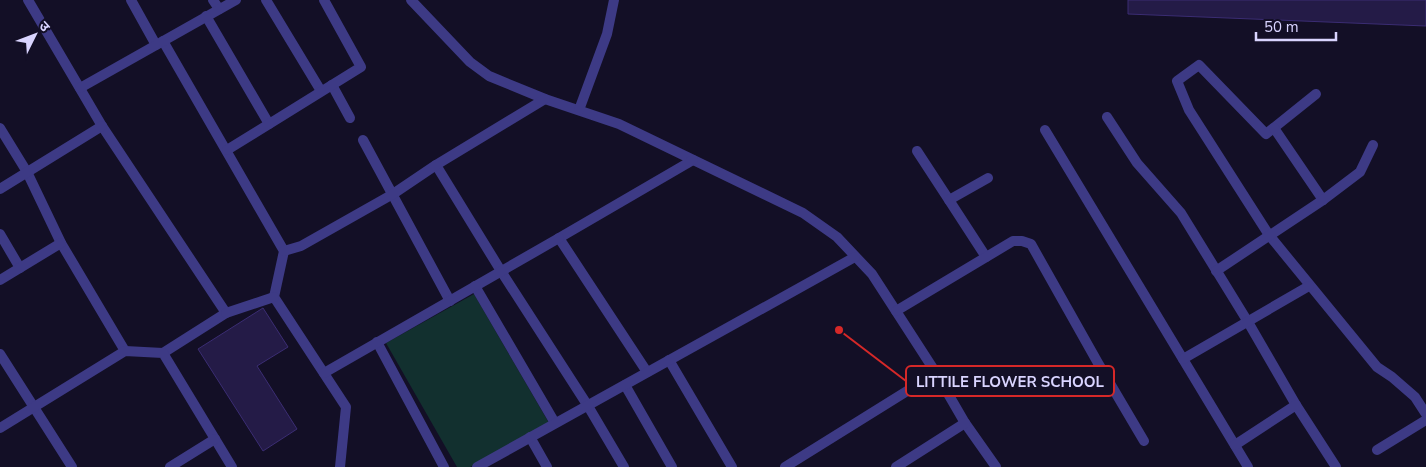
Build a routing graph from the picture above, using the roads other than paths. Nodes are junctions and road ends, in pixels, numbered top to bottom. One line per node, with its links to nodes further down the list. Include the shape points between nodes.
1 (28, 0): 12 (street)
2 (131, 0): 10 (street)
3 (236, 0): 8 (street)
4 (266, 0): 13 (street)
5 (324, 0): 11 (street, via 362,68)
6 (411, 0): 15 (street, via 470,62 489,76)
7 (614, 0): 16 (street, via 607,34)
8 (216, 5): 9 (street)
9 (206, 16): 10 (street); 19 (street)
10 (159, 42): 12 (street); 26 (street)
11 (332, 85): 13 (street); 18 (street)
12 (80, 88): 20 (street)
13 (321, 91): 19 (street)
14 (1316, 94): 22 (street)
15 (545, 99): 16 (street); 29 (street)
16 (579, 110): 28 (street, via 619,124)
17 (1108, 117): 45 (street, via 1137,163 1181,213)
18 (350, 118)
19 (269, 124): 26 (street)
20 (102, 126): 30 (street); 52 (street)
21 (0, 128): 30 (street)
22 (1274, 128): 35 (street); 37 (street, via 1266,134 1199,65 1177,82 1189,110)
23 (1045, 130): 58 (street)
24 (362, 140): 33 (street)
25 (1373, 146): 35 (street, via 1360,172)
26 (227, 150): 40 (street)
27 (917, 151): 34 (street)
28 (693, 160): 38 (street); 41 (street, via 803,213 837,237)
29 (436, 165): 33 (street); 44 (street)
30 (27, 172): 32 (street); 39 (street)
31 (988, 178): 34 (street)
32 (0, 189)
33 (393, 194): 40 (street, via 301,246); 50 (street)
34 (949, 200): 42 (street)
35 (1323, 200): 37 (street)
36 (0, 234): 43 (street)
37 (1269, 235): 45 (street); 48 (street)
38 (560, 238): 44 (street); 60 (street)
39 (61, 242): 43 (street); 55 (street)
40 (284, 251): 49 (street)
41 (855, 257): 51 (street, via 872,274); 59 (street)
42 (986, 257): 51 (street); 74 (street, via 1014,241 1031,244)
43 (20, 268): 46 (street)
44 (501, 271): 47 (street); 65 (street)
45 (1216, 271): 53 (street)
46 (0, 280)
47 (475, 286): 50 (street); 69 (street)
48 (1309, 286): 53 (street); 67 (street, via 1377,367 1415,397)
49 (274, 297): 52 (street); 61 (street)
50 (450, 301): 54 (street)
51 (896, 311): 62 (street)
52 (226, 313): 56 (street)
53 (1248, 322): 58 (street); 64 (street)
54 (377, 342): 61 (street); 82 (street)
55 (125, 351): 56 (street); 66 (street)
56 (163, 353): 73 (street)
57 (0, 354): 66 (street)
58 (1183, 359): 75 (street)
59 (669, 360): 60 (street); 77 (street)
60 (647, 372): 63 (street)
61 (324, 373): 81 (street, via 346,407)
62 (936, 373): 70 (street); 87 (street)
63 (625, 385): 65 (street); 86 (street)
64 (1296, 405): 75 (street); 91 (street)
65 (588, 406): 69 (street); 85 (street)
66 (35, 408): 71 (street); 78 (street)
67 (1426, 414)
68 (1426, 420): 76 (street)
69 (554, 423): 72 (street)
70 (965, 423): 88 (street); 89 (street)
71 (0, 428)
72 (530, 437): 83 (street); 84 (street)
73 (215, 439): 79 (street); 80 (street)
74 (1144, 442)
75 (1234, 445): 90 (street)
76 (1377, 450)
77 (728, 466)
78 (72, 467)
79 (170, 467)
80 (232, 467)
81 (340, 467)
82 (444, 467)
83 (477, 467)
84 (547, 467)
85 (624, 467)
86 (672, 467)
87 (785, 467)
88 (896, 467)
89 (996, 467)
90 (1248, 467)
91 (1336, 467)

